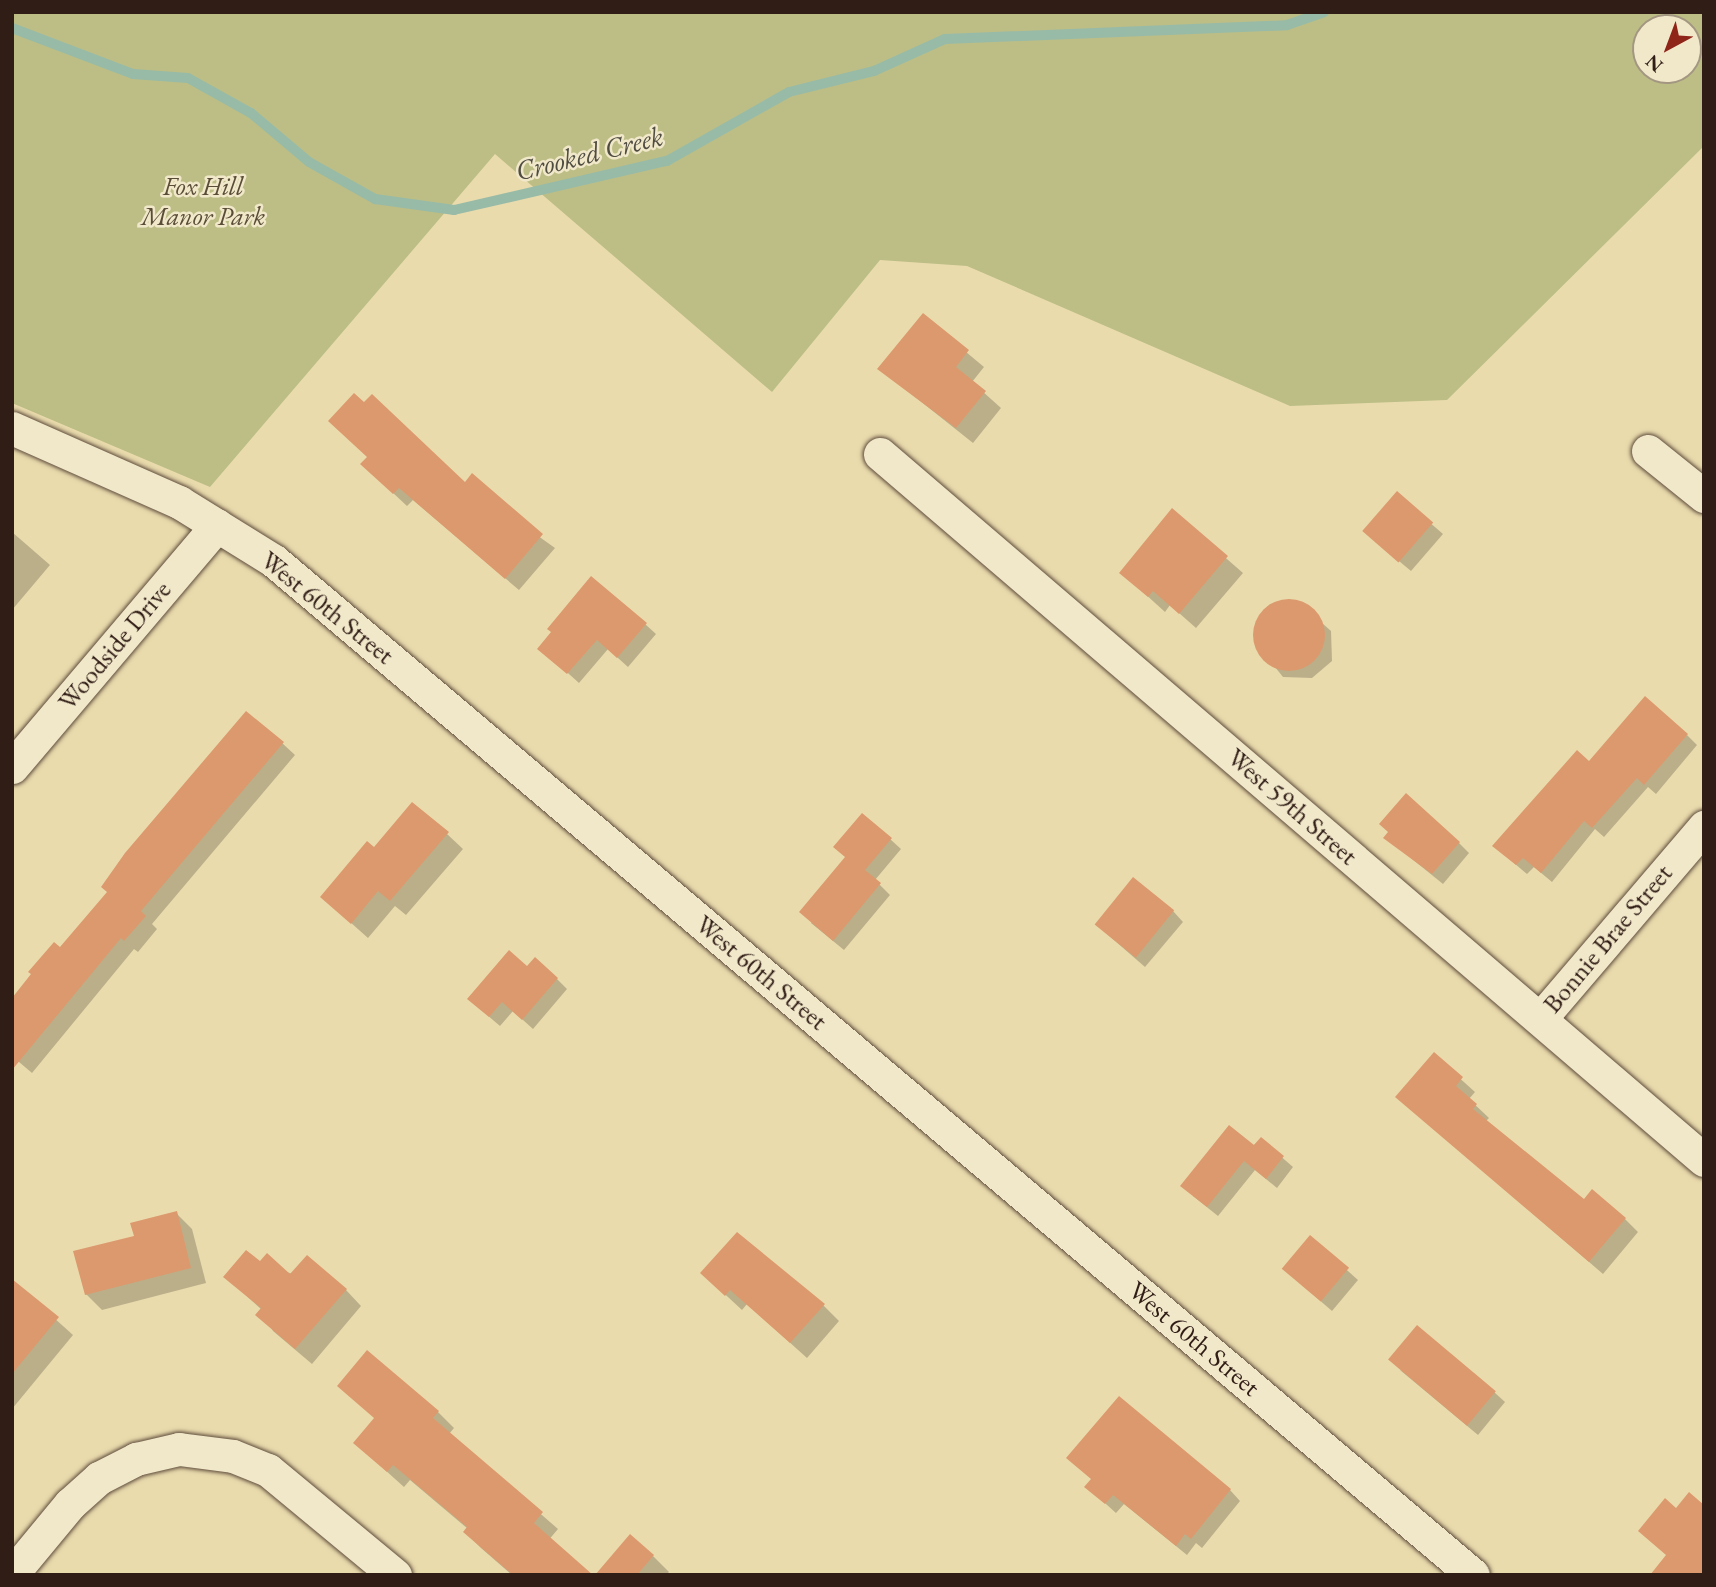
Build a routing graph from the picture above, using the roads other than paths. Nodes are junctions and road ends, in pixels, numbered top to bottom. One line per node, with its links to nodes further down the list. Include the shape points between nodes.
1 (12, 428): 5 (street, West 60th Street, via 169,496)
2 (1648, 451): 4 (street)
3 (880, 454): 8 (street, West 59th Street)
4 (1704, 496)
5 (218, 525): 6 (street, Woodside Drive); 12 (street, West 60th Street, via 274,561)
6 (12, 767)
7 (1704, 827): 8 (street, Bonnie Brae Street)
8 (1540, 1019): 9 (street, West 59th Street)
9 (1704, 1160)
10 (12, 1574): 11 (street, via 69,1504 99,1478 150,1454 179,1449 233,1456 268,1470)
11 (395, 1575)
12 (1473, 1575)

